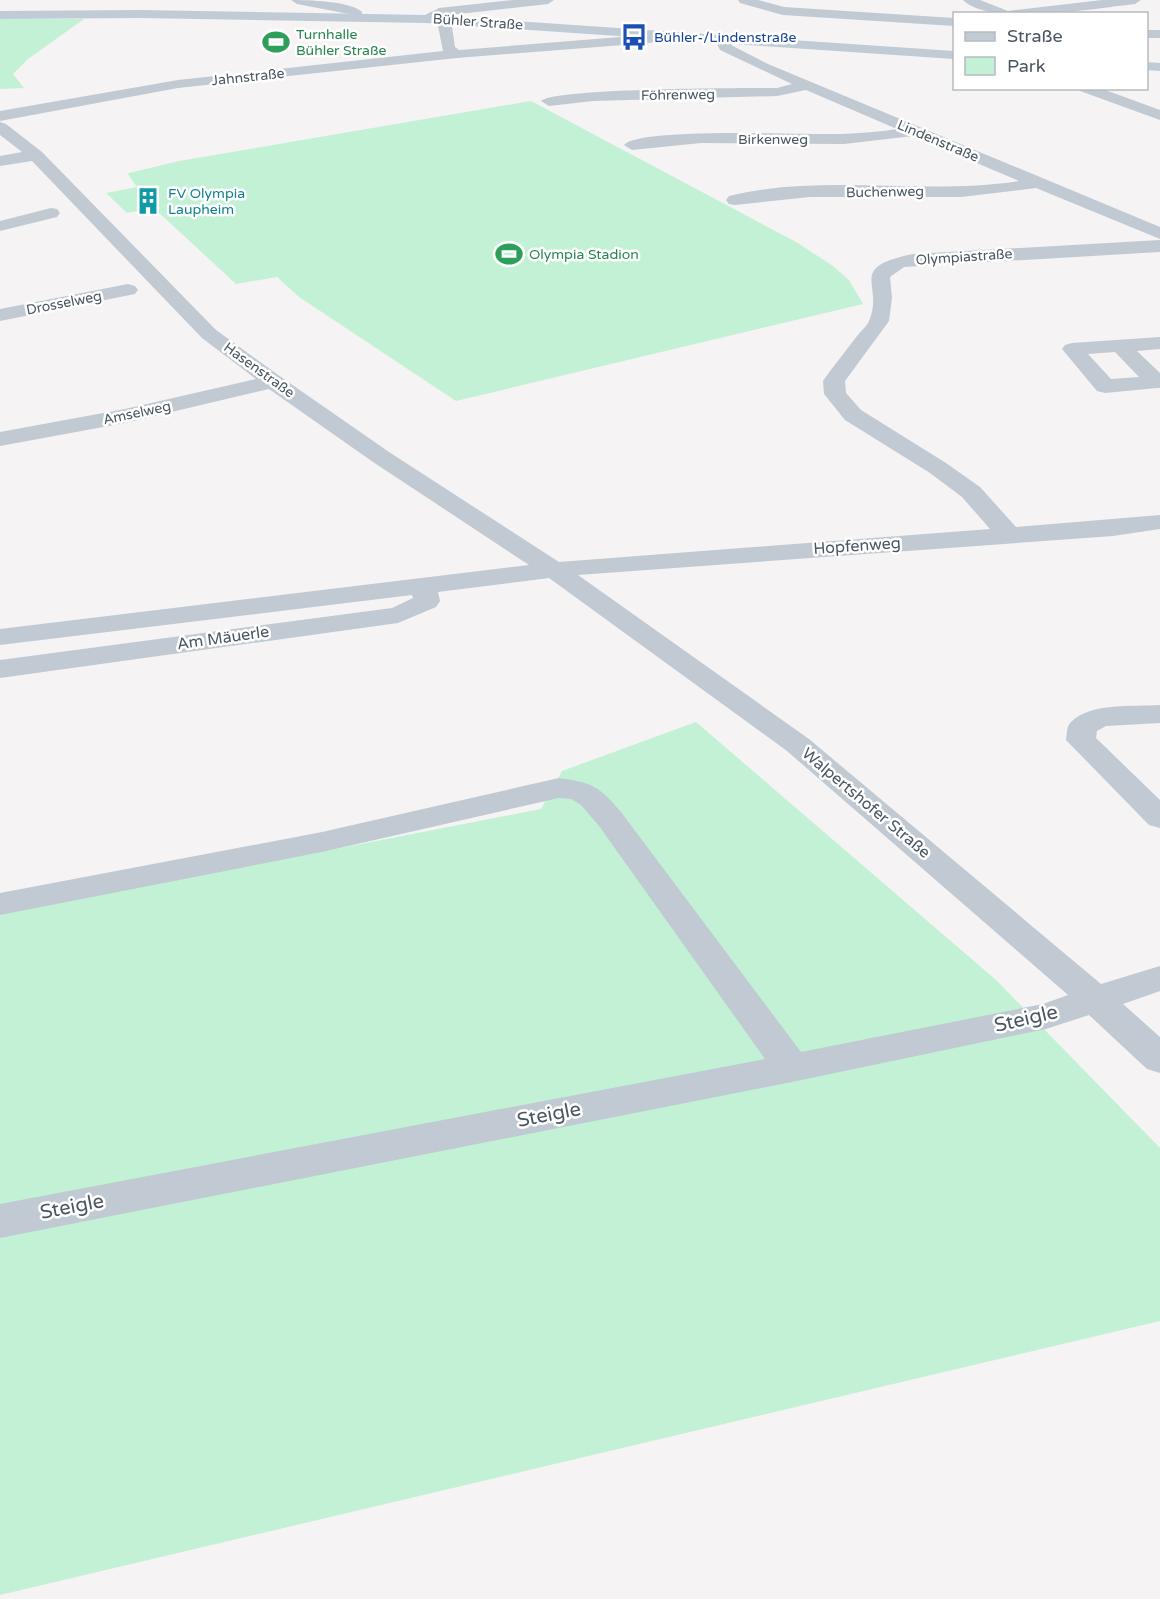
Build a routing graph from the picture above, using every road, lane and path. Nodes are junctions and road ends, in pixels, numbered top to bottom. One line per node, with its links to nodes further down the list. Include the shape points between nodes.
1 (297, 0): 11 (street, via 346,9 356,12)
2 (548, 0): 12 (street, via 439,12)
3 (744, 0): 14 (street, via 794,12)
4 (969, 0): 7 (street)
5 (1127, 0): 6 (street)
6 (1086, 5): 8 (street); 9 (street)
7 (998, 12)
8 (1028, 12)
9 (1101, 12)
10 (4, 14): 11 (street, Bühler Straße)
11 (355, 17): 12 (street, Bühler Straße)
12 (426, 19): 13 (street, Bühler Straße)
13 (451, 20): 15 (street, Bühler Straße); 17 (street, via 445,26 448,49)
14 (953, 22)
15 (653, 35): 16 (street, Bühler Straße); 17 (street, Jahnstraße, via 649,39)
16 (727, 40): 18 (street, Bühler Straße); 19 (street, Lindenstraße, via 725,48)
17 (457, 54): 23 (street, Jahnstraße, via 178,84)
18 (953, 55)
19 (806, 86): 21 (street, Föhrenweg, via 768,92); 25 (street, Lindenstraße)
20 (1091, 90): 22 (street)
21 (549, 101)
22 (1160, 115)
23 (0, 116)
24 (0, 127): 27 (street, Hasenstraße)
25 (914, 131): 26 (street, Birkenweg, via 854,139 670,140); 29 (street, Lindenstraße)
26 (632, 145)
27 (36, 155): 28 (street); 39 (street, Hasenstraße, via 210,334)
28 (0, 161)
29 (1035, 183): 30 (street, Buchenweg, via 989,190 794,194); 33 (street, Lindenstraße)
30 (735, 200)
31 (51, 213): 32 (street)
32 (0, 226)
33 (1160, 234)
34 (1160, 246): 42 (street, Olympiastraße, via 913,260 898,263 881,274 879,321 834,381 836,394 853,415 971,492)
35 (128, 290): 36 (street, Drosselweg)
36 (0, 315)
37 (1160, 344): 38 (street)
38 (1120, 346)
39 (273, 382): 40 (street, Amselweg, via 125,416); 43 (street, Hasenstraße)
40 (0, 439)
41 (1160, 522): 42 (street, Hopfenweg)
42 (1009, 535): 43 (street, Hopfenweg)
43 (554, 570): 44 (street, Am Mäuerle); 51 (street, Walpertshofer Straße, via 798,745)
44 (424, 586): 45 (street, Am Mäuerle); 46 (street, Am Mäuerle, via 428,602 398,615)
45 (0, 637)
46 (0, 669)
47 (1160, 714): 48 (street, via 1100,718 1083,727 1081,740)
48 (1160, 818)
49 (0, 904): 53 (street, via 322,842 535,792 559,788 579,791 592,798 610,819)
50 (1160, 978): 51 (street, Steigle)
51 (1096, 1000): 52 (street, Walpertshofer Straße); 53 (street, Steigle, via 1046,1016)
52 (1160, 1059)
53 (792, 1068): 54 (street, Steigle)
54 (0, 1221)

